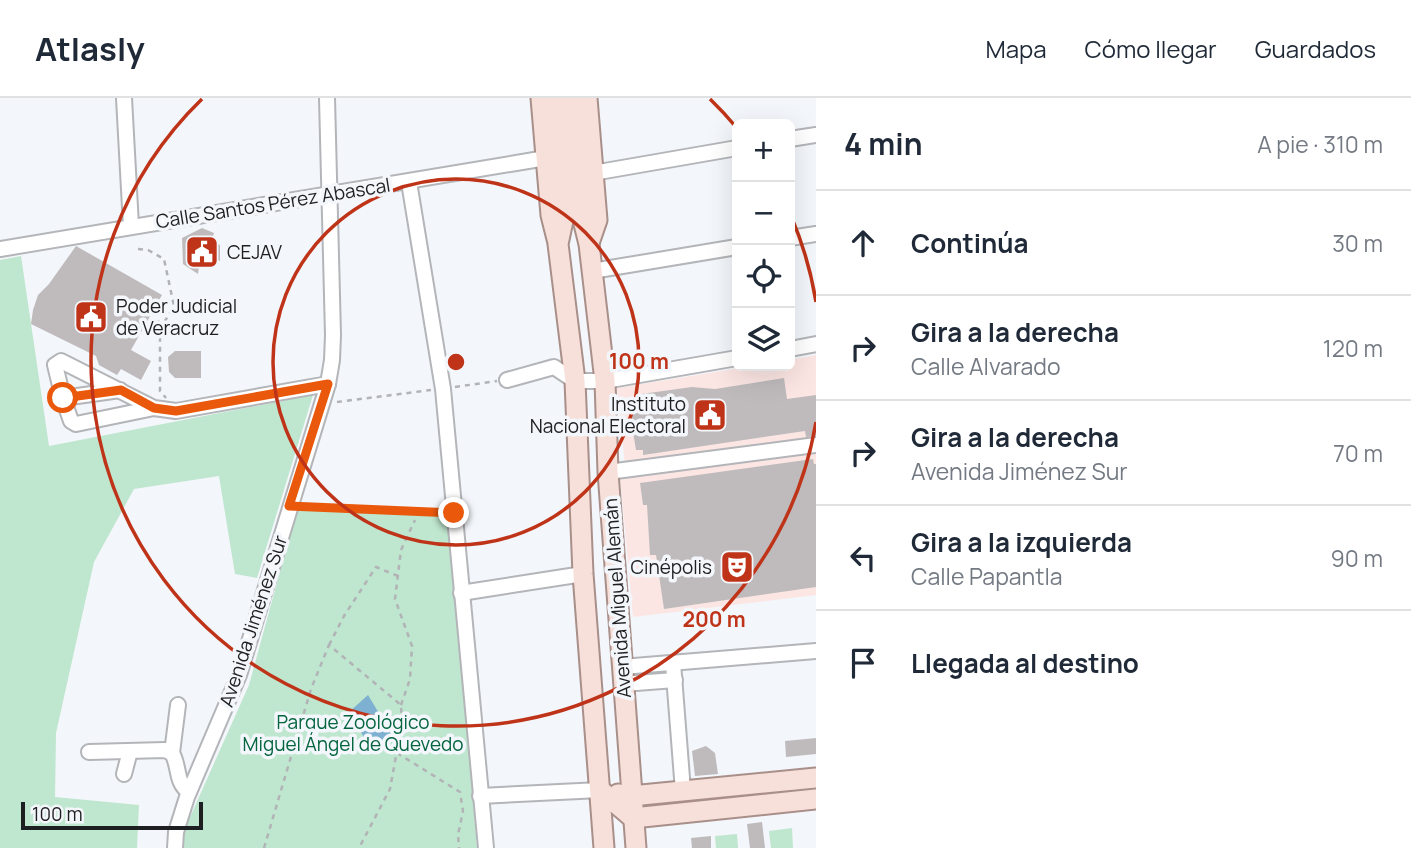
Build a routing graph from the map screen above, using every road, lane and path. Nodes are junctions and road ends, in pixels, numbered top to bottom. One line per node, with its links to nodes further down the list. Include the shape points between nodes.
1 (124, 98): 14 (street)
2 (327, 98): 13 (street, Avenida Jiménez Sur)
3 (541, 98): 10 (main road)
4 (558, 98): 17 (main road, Avenida Miguel Alemán, via 565,211)
5 (572, 98): 18 (main road, Avenida Miguel Alemán, via 581,212)
6 (587, 98): 11 (main road)
7 (816, 135): 8 (street)
8 (795, 138)
9 (732, 149): 11 (street)
10 (546, 158): 12 (street, Calle Santos Pérez Abascal); 17 (main road)
11 (593, 173): 18 (main road, via 597,220)
12 (409, 182): 13 (street, Calle Santos Pérez Abascal); 30 (street)
13 (331, 192): 14 (street, Calle Santos Pérez Abascal); 29 (street, Avenida Jiménez Sur, via 332,360)
14 (131, 226): 20 (street, Calle Santos Pérez Abascal)
15 (816, 234): 16 (street)
16 (795, 237)
17 (558, 244): 27 (main road, Avenida Miguel Alemán)
18 (589, 244): 22 (main road, Avenida Miguel Alemán)
19 (732, 248): 22 (street)
20 (0, 249)
21 (138, 249): 35 (path, via 164,259 174,306 165,321 154,326 160,335 160,391)
22 (592, 271): 28 (main road, Avenida Miguel Alemán)
23 (816, 344): 24 (street)
24 (795, 348)
25 (732, 359): 28 (street)
26 (507, 380): 27 (street, via 554,367); 30 (path)
27 (575, 381): 28 (street); 41 (main road, Avenida Miguel Alemán)
28 (605, 381): 37 (main road, Avenida Miguel Alemán)
29 (328, 384): 33 (street, Avenida Jiménez Sur); 35 (street)
30 (443, 389): 33 (path); 39 (street)
31 (121, 390): 32 (street); 32 (street, via 61,361 55,365); 34 (street)
32 (63, 398): 34 (street, via 76,424)
33 (323, 404): 38 (street, Avenida Jiménez Sur)
34 (154, 408): 35 (street)
35 (176, 411)
36 (816, 445): 37 (street)
37 (608, 472): 47 (main road, Avenida Miguel Alemán)
38 (289, 506): 39 (path); 59 (street, Avenida Jiménez Sur, via 239,675)
39 (454, 513): 43 (street)
40 (415, 520): 42 (path, via 401,550)
41 (583, 574): 43 (street); 57 (main road, Avenida Miguel Alemán)
42 (398, 576): 44 (path, via 376,567); 50 (path, via 396,599 412,646 410,679)
43 (461, 593): 60 (street)
44 (329, 645): 50 (path); 65 (path, via 311,689)
45 (816, 650): 46 (street)
46 (673, 663): 47 (street); 48 (street)
47 (622, 676): 48 (street); 61 (main road, Avenida Miguel Alemán)
48 (675, 680): 58 (street)
49 (178, 705): 53 (street)
50 (401, 705): 54 (path)
51 (89, 751): 52 (street)
52 (130, 751): 53 (street); 55 (street)
53 (172, 753): 59 (street, via 179,782)
54 (397, 753): 66 (path, via 390,789); 67 (path, via 460,792)
55 (124, 774)
56 (816, 778): 58 (main road)
57 (600, 790): 60 (street); 61 (main road); 63 (main road); 69 (main road, Avenida Miguel Alemán)
58 (683, 791): 61 (main road)
59 (189, 792): 64 (street, Avenida Jiménez Sur)
60 (480, 796): 68 (street)
61 (631, 796): 63 (main road, Avenida Miguel Alemán)
62 (816, 799): 63 (main road)
63 (633, 818): 70 (main road, Avenida Miguel Alemán)
64 (175, 848)
65 (264, 848)
66 (359, 848)
67 (459, 848)
68 (486, 848)
69 (604, 848)
70 (636, 848)

